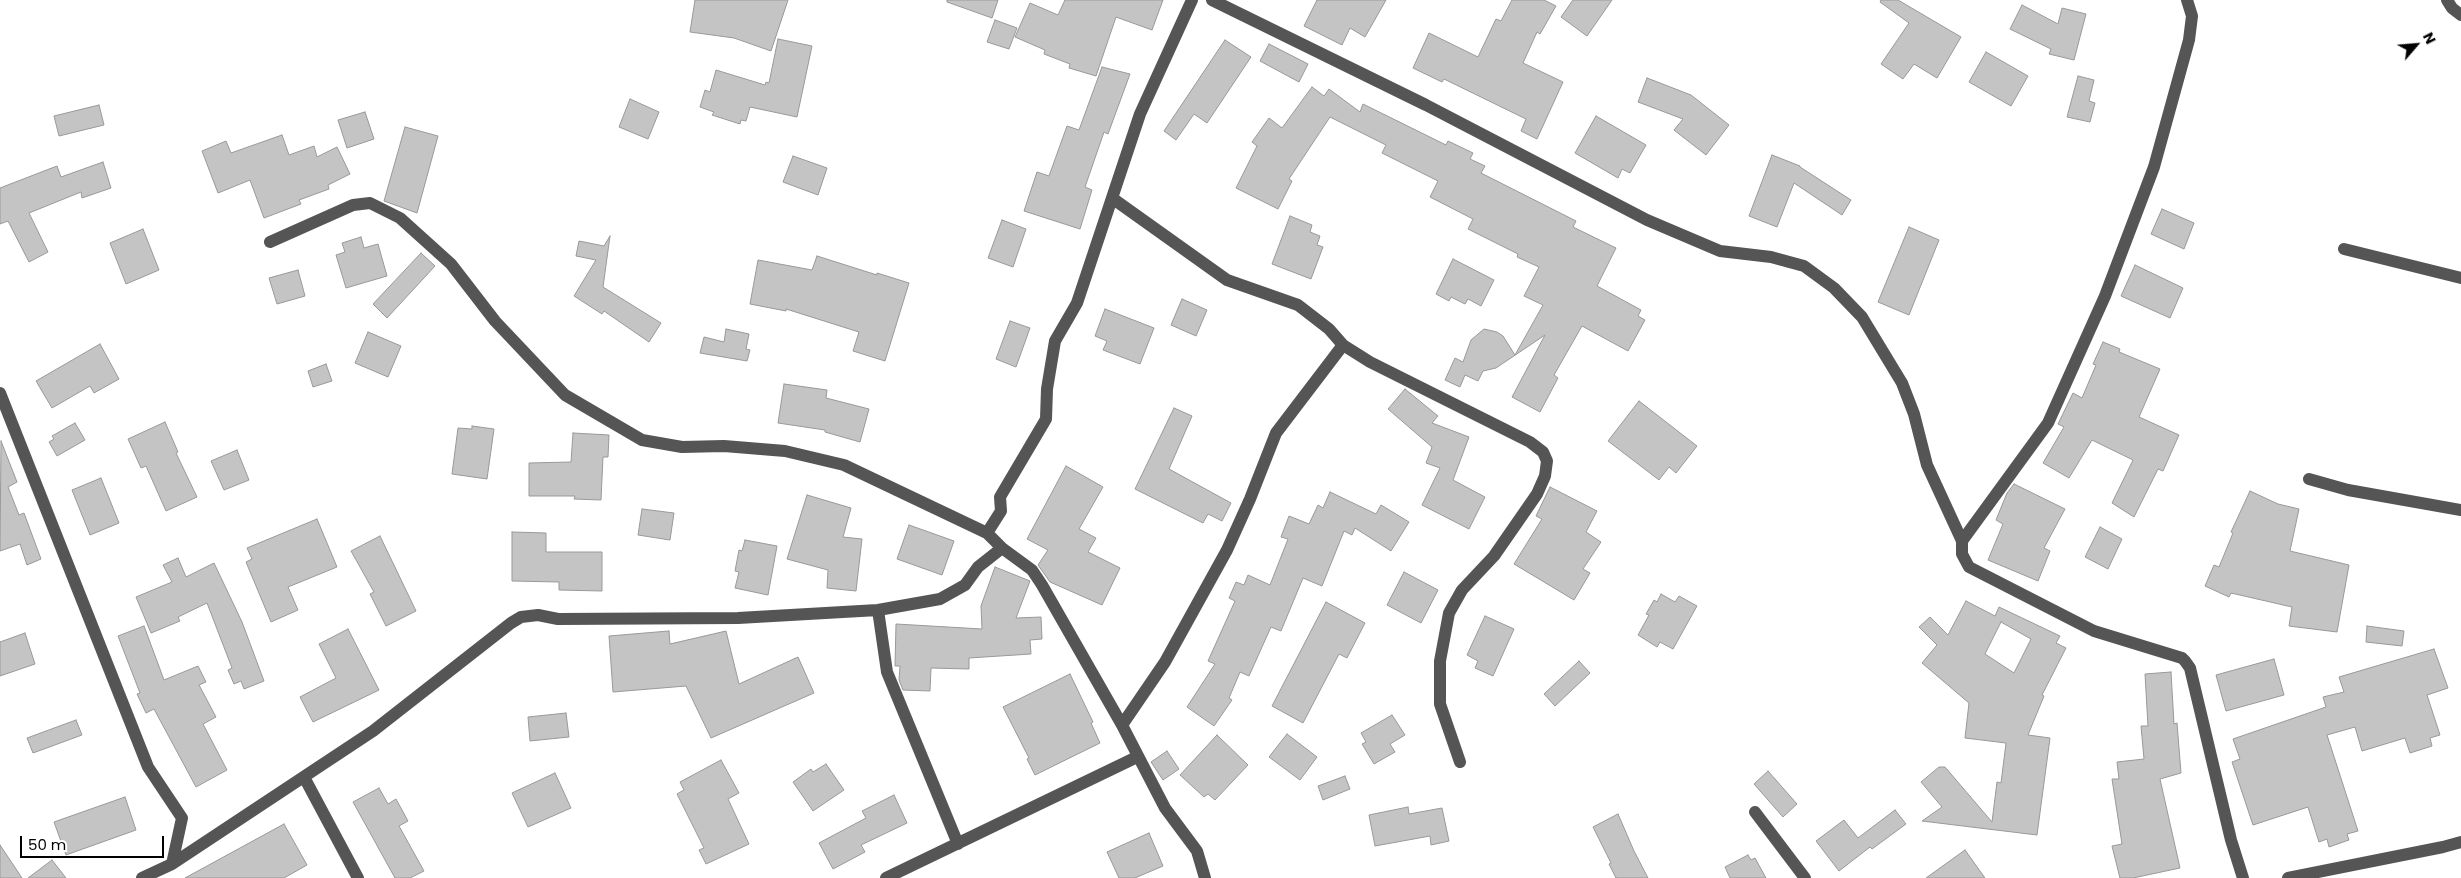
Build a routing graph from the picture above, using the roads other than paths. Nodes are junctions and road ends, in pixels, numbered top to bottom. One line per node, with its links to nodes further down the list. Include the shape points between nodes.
1 (1192, 0): 6 (street, via 1140,114)
2 (1212, 0): 15 (street, via 1435,109 1647,220 1720,251 1804,266 1834,288 1862,317 1902,383 1927,465)
3 (2187, 0): 15 (street, via 2192,16 2184,58 2154,166 2105,296 2048,423)
4 (2447, 0): 5 (street)
5 (2461, 15)
6 (1112, 198): 10 (street, via 1227,280 1298,305 1329,328); 14 (street, via 1077,303 1055,341 1046,419 1000,497 1001,510)
7 (270, 242): 14 (street, via 353,205 370,203 400,218 451,264 495,321 566,395 642,440 682,446 785,451 844,466)
8 (2344, 249): 9 (street)
9 (2461, 278)
10 (1343, 345): 18 (street, via 1276,433 1227,550 1166,662); 20 (street, via 1370,362 1530,442 1543,452 1547,461 1537,494 1494,556 1462,590 1449,613 1440,660 1440,704)
11 (0, 393): 25 (street, via 148,767 182,818)
12 (2309, 479): 13 (street, via 2348,490)
13 (2461, 510)
14 (987, 533): 16 (street)
15 (1962, 541): 31 (street, via 1962,554 1969,567 2094,631 2185,661 2190,668)
16 (1002, 548): 17 (street, via 978,567 965,585 940,599); 18 (street, via 1032,570)
17 (878, 610): 21 (street, via 738,618 522,617 373,731); 24 (street, via 887,672)
18 (1122, 725): 19 (street)
19 (1137, 757): 24 (street); 29 (street, via 1165,808 1198,851)
20 (1460, 762)
21 (304, 777): 25 (street); 27 (street)
22 (1755, 812): 30 (street)
23 (2461, 842): 32 (street)
24 (958, 844): 28 (street)
25 (172, 864): 26 (street)
26 (142, 878)
27 (358, 878)
28 (886, 878)
29 (1205, 878)
30 (1805, 878)
31 (2243, 878)
32 (2288, 878)

